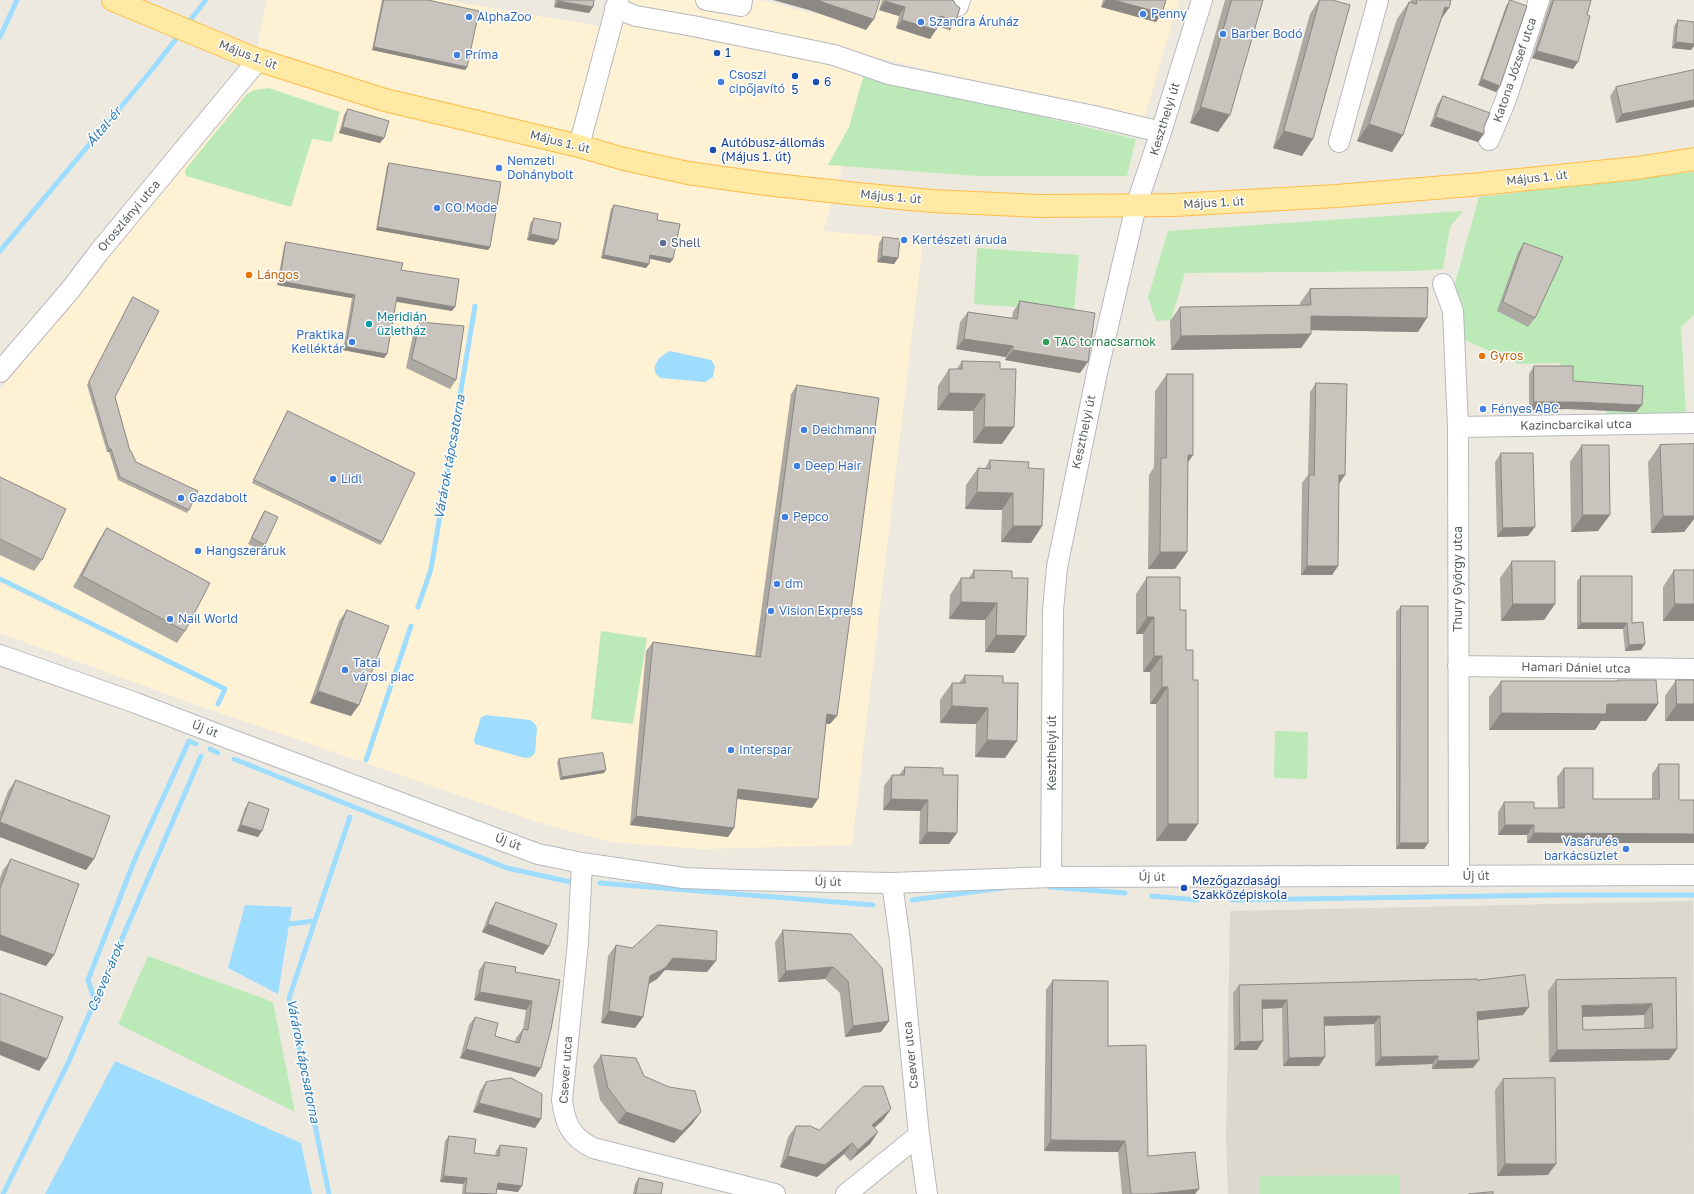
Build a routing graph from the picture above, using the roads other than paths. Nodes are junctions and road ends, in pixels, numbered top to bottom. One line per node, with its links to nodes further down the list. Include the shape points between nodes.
1 (113, 0): 8 (main road, Május 1. út)
2 (706, 0): 3 (street, via 741,6)
3 (742, 0)
4 (1202, 0): 9 (street, Keszthelyi út)
5 (1378, 0): 11 (street)
6 (1539, 0): 10 (street, Katona József utca, via 1505,102)
7 (617, 4): 9 (street, via 636,16 834,55 888,74); 12 (street)
8 (258, 60): 12 (main road, Május 1. út, via 384,100); 16 (street, Oroszlányi utca)
9 (1161, 132): 14 (street, Keszthelyi út)
10 (1489, 140)
11 (1339, 142)
12 (579, 146): 14 (main road, Május 1. út, via 688,173 804,189 932,201 1040,206)
13 (1694, 159): 14 (main road, Május 1. út, via 1637,168 1470,185 1328,196)
14 (1136, 206): 25 (street, Keszthelyi út, via 1097,373 1057,567 1053,610)
15 (1443, 284): 18 (street, Thury György utca, via 1453,311)
16 (0, 372)
17 (1694, 423): 18 (street, Kazincbarcikai utca)
18 (1458, 427): 20 (street, Thury György utca)
19 (0, 655): 22 (street, Új út, via 136,703 538,854)
20 (1458, 666): 21 (street, Hamari Dániel utca); 23 (street, Thury György utca)
21 (1694, 669)
22 (582, 863): 26 (street, Új út, via 684,878); 28 (street, Csever utca, via 578,942 562,1100 564,1118 582,1143 593,1148)
23 (1459, 876): 24 (street, Új út); 25 (street, Új út)
24 (1694, 876)
25 (1051, 878): 26 (street, Új út)
26 (892, 883): 27 (street, Csever utca)
27 (919, 1135): 29 (street); 30 (street, Csever utca)
28 (775, 1194)
29 (846, 1194)
30 (927, 1194)

